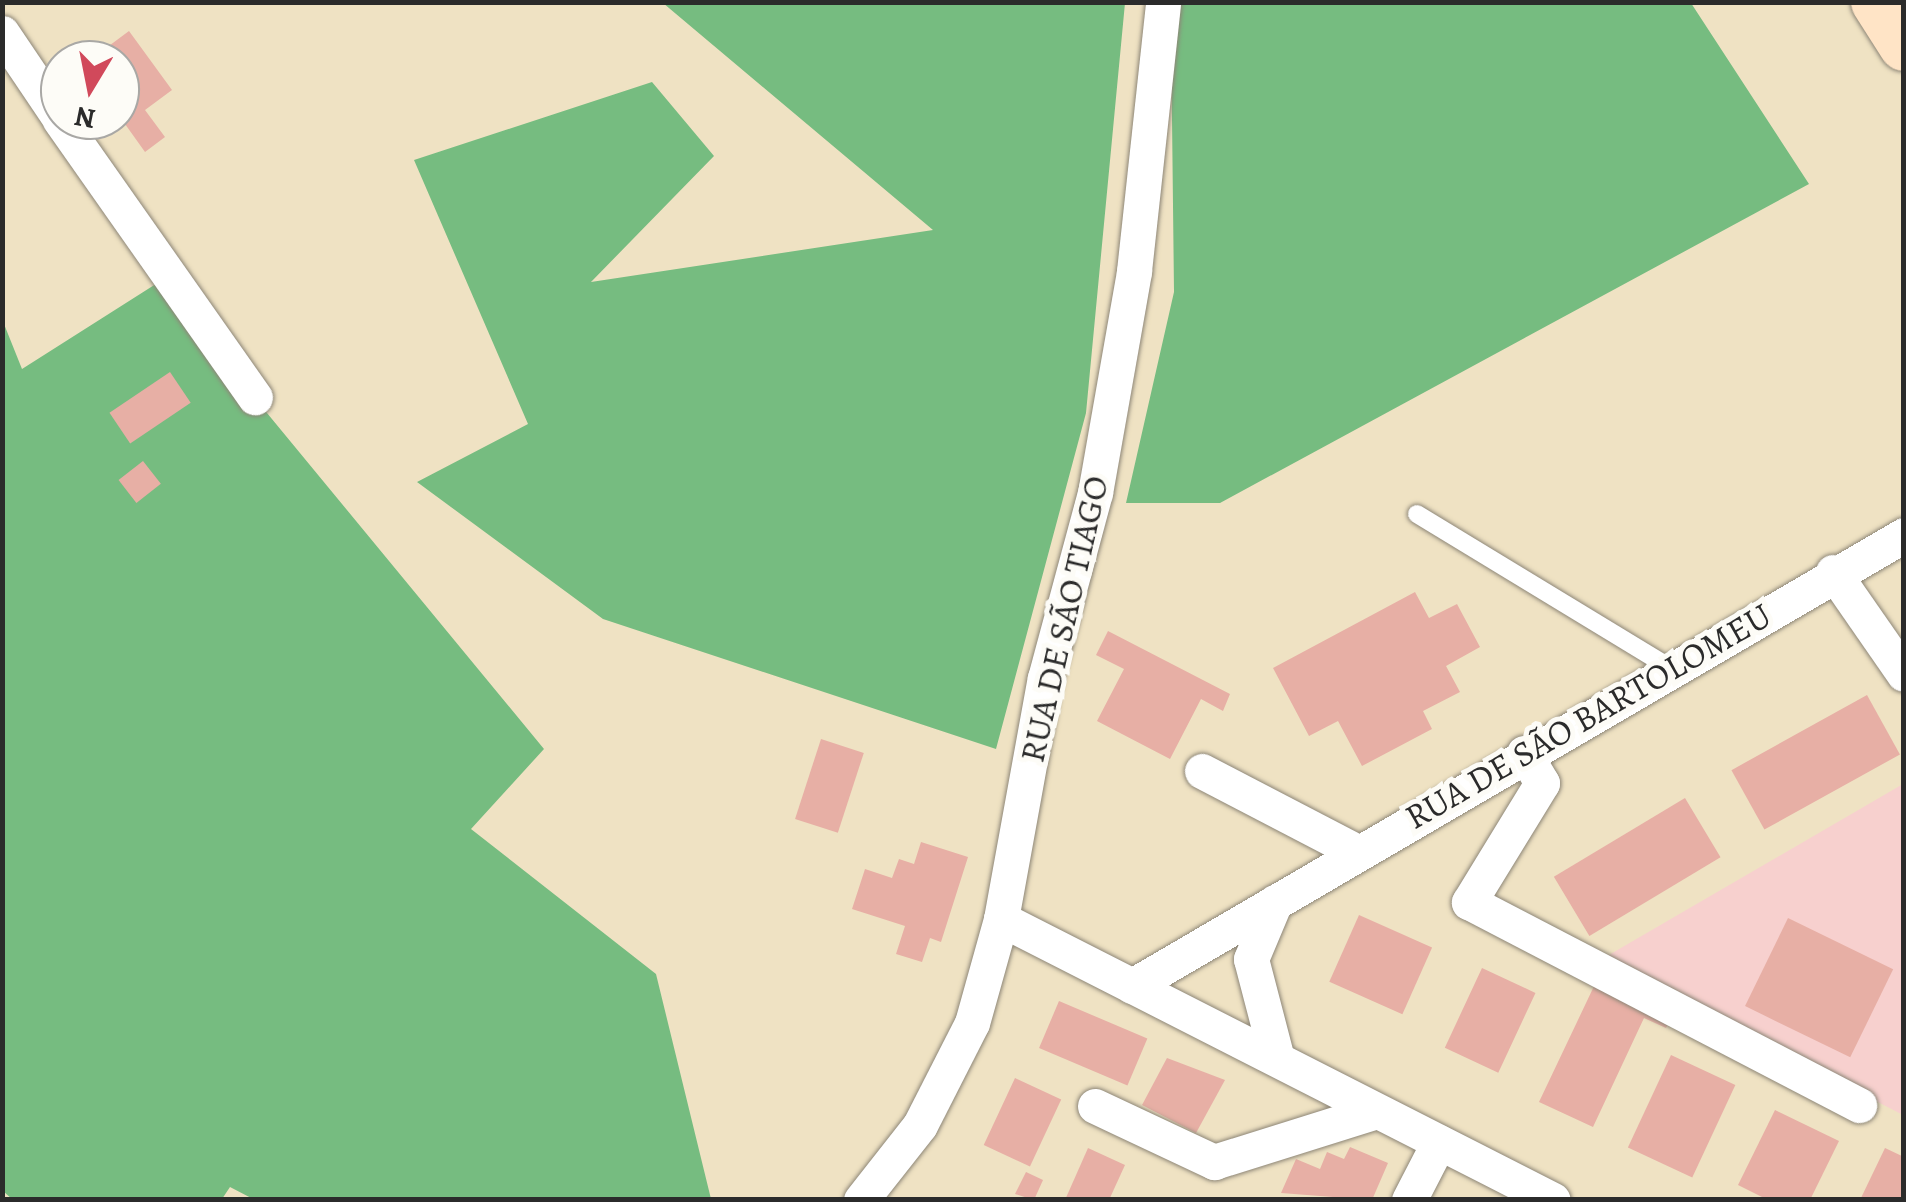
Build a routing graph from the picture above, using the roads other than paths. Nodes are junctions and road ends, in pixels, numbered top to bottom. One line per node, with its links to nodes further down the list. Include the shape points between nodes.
1 (1163, 2): 17 (street, RUA DE SÃO TIAGO, via 1134,271 1095,493 1045,678)
2 (1876, 2): 4 (main road)
3 (2, 33): 5 (street)
4 (1904, 46)
5 (40, 90)
6 (74, 140): 7 (street)
7 (255, 398)
8 (1417, 514): 11 (lane)
9 (1904, 535): 10 (street, RUA DE SÃO BARTOLOMEU)
10 (1833, 572): 11 (street, RUA DE SÃO BARTOLOMEU); 12 (street)
11 (1669, 667): 13 (street, RUA DE SÃO BARTOLOMEU)
12 (1904, 674)
13 (1524, 753): 15 (street, RUA DE SÃO BARTOLOMEU); 20 (street, via 1542,782 1469,902)
14 (1202, 772): 15 (street)
15 (1356, 852): 16 (street, RUA DE SÃO BARTOLOMEU)
16 (1275, 902): 18 (street, RUA DE SÃO BARTOLOMEU); 19 (street, via 1251,959)
17 (1000, 918): 18 (street); 24 (street, RUA DE SÃO TIAGO, via 972,1023 920,1126)
18 (1132, 986): 19 (street)
19 (1277, 1059): 22 (street)
20 (1859, 1105)
21 (1095, 1106): 22 (street, via 1214,1162)
22 (1374, 1112): 23 (street)
23 (1439, 1142): 25 (street); 26 (street)
24 (861, 1200)
25 (1409, 1200)
26 (1553, 1200)

